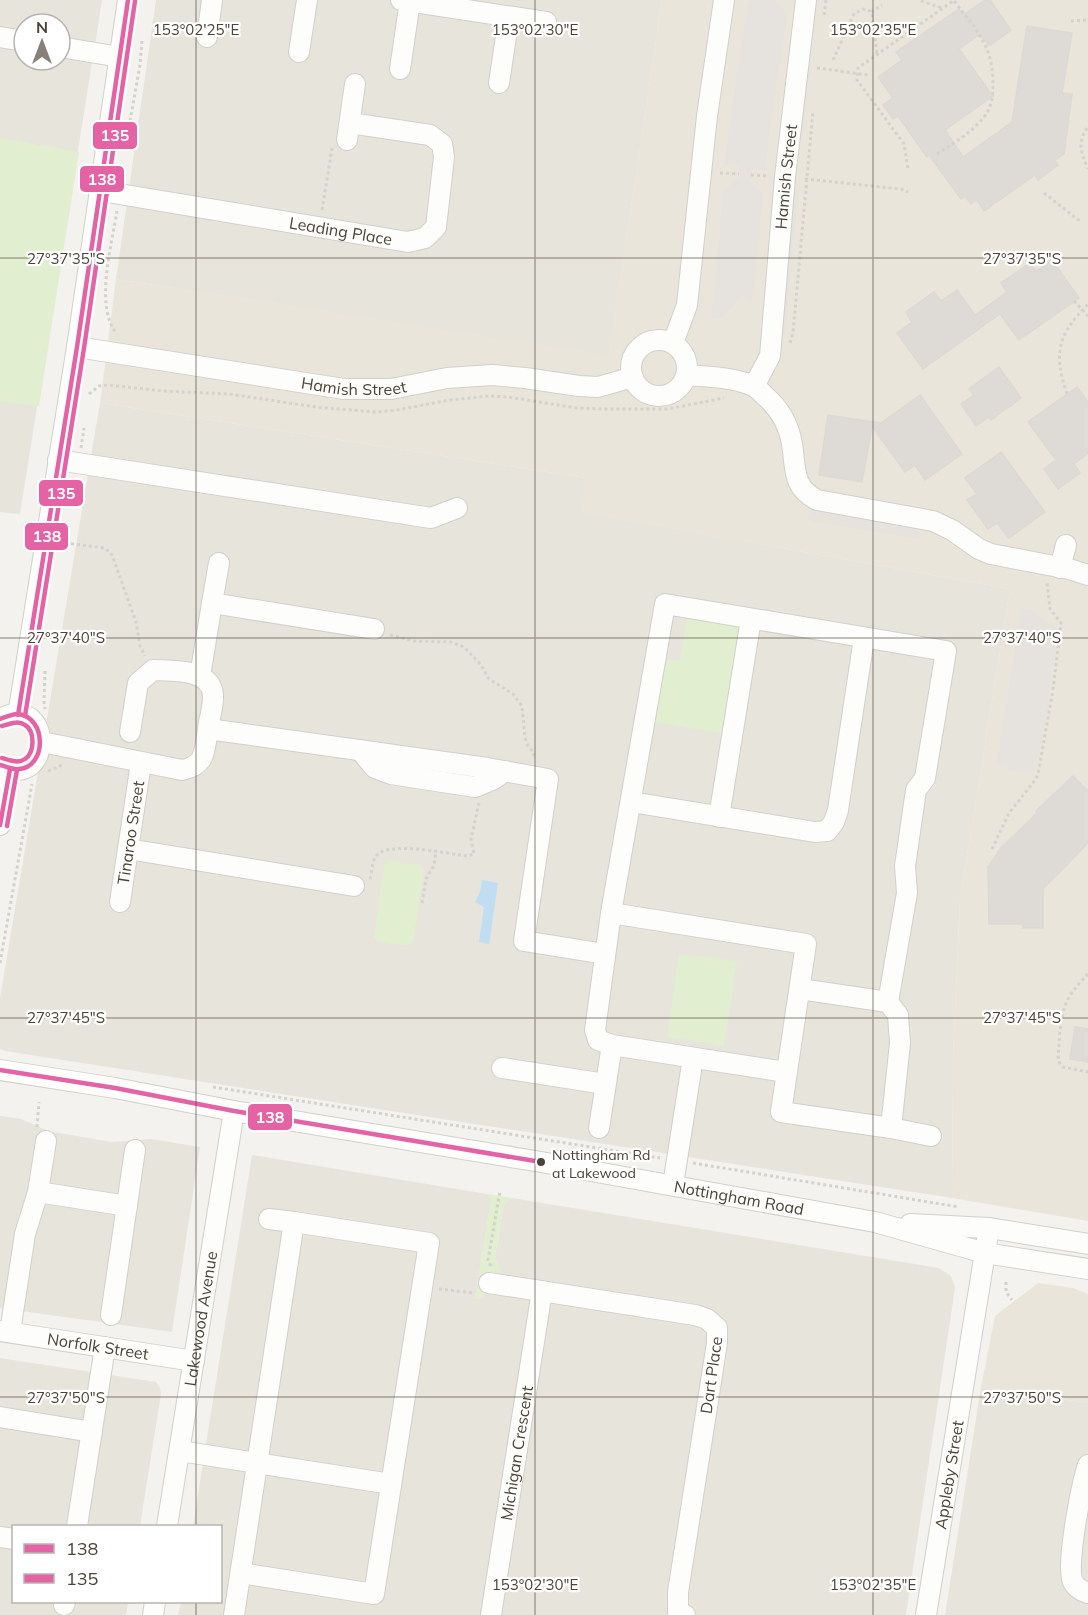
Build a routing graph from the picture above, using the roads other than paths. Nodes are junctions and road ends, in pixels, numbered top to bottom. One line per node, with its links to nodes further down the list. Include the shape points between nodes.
1 (128, 0): 12 (street)
2 (212, 0): 9 (street)
3 (307, 0): 11 (street)
4 (724, 0): 17 (street, via 687,305)
5 (806, 0): 21 (street, Hamish Street, via 771,356)
6 (406, 1): 7 (street); 13 (street)
7 (509, 17): 8 (street); 14 (street)
8 (546, 22)
9 (207, 37)
10 (72, 49): 12 (street)
11 (299, 52)
12 (120, 57): 16 (street)
13 (400, 69)
14 (499, 83)
15 (355, 84): 16 (street, Leading Place, via 348,132 430,135 442,144 436,226 425,238 408,242)
16 (110, 192): 18 (street)
17 (673, 343): 19 (street, via 683,353); 20 (street, via 654,340 638,350 631,368)
18 (77, 346): 20 (street, Hamish Street, via 344,389 392,389 447,378 492,375 598,387); 22 (street)
19 (687, 375): 20 (street, via 676,390 660,396 644,391); 21 (street, via 730,379)
20 (633, 377)
21 (754, 386): 26 (street, via 776,405 786,423 794,470 805,494 816,500 933,521 979,549)
22 (58, 460): 23 (street, via 431,518); 33 (street)
23 (457, 508)
24 (1066, 545): 26 (street)
25 (219, 563): 28 (street)
26 (1053, 573): 27 (street)
27 (1088, 575)
28 (212, 603): 30 (street); 32 (street)
29 (751, 619): 31 (street); 41 (street, via 665,604); 42 (street)
30 (374, 629)
31 (864, 638): 42 (street, via 838,810 827,831); 50 (street, via 946,651 925,778 916,790 905,866 907,893)
32 (200, 676): 34 (street, via 213,695); 35 (street, via 153,670 138,683)
33 (9, 717): 36 (street, via 26,717 38,727)
34 (208, 729): 37 (street); 38 (street, via 202,761 194,768 182,770)
35 (130, 732)
36 (42, 742): 38 (street); 39 (street, via 36,759 19,769)
37 (360, 750): 40 (street); 40 (street, via 375,768 391,774 476,787)
38 (141, 763): 44 (street, Tinaroo Street)
39 (5, 767): 43 (street)
40 (505, 771): 48 (street, via 549,779 524,941)
41 (630, 802): 42 (street); 47 (street)
42 (719, 817)
43 (0, 825)
44 (128, 849): 45 (street); 46 (street, Tinaroo Street)
45 (354, 886)
46 (120, 902)
47 (611, 913): 48 (street); 49 (street, via 806,944)
48 (605, 954): 51 (street, via 596,1030 598,1040)
49 (800, 989): 50 (street); 55 (street)
50 (888, 1002): 59 (street, via 898,1015 900,1043)
51 (612, 1045): 52 (street); 56 (street)
52 (693, 1058): 55 (street); 63 (street)
53 (502, 1068): 56 (street)
54 (0, 1070): 57 (street, Nottingham Road)
55 (786, 1072): 59 (street, via 781,1112)
56 (605, 1084): 58 (street)
57 (234, 1111): 63 (street, Nottingham Road); 78 (street, Lakewood Avenue)
58 (599, 1128)
59 (891, 1128): 60 (street)
60 (931, 1136)
61 (46, 1141): 64 (street)
62 (135, 1150): 65 (street)
63 (673, 1185): 68 (street, Nottingham Road)
64 (38, 1192): 65 (street); 76 (street)
65 (127, 1206): 75 (street)
66 (269, 1219): 67 (street)
67 (294, 1222): 82 (street); 84 (street, via 429,1243)
68 (875, 1222): 69 (street, Nottingham Road); 71 (street, Nottingham Road)
69 (989, 1228): 70 (street, Nottingham Road); 71 (street, Appleby Street)
70 (1088, 1244)
71 (985, 1253): 72 (street, Nottingham Road); 92 (street, Appleby Street)
72 (1088, 1269)
73 (489, 1283): 74 (street, Dart Place)
74 (542, 1291): 90 (street, Michigan Crescent); 91 (street, Dart Place, via 695,1315 717,1328 678,1592 678,1612)
75 (111, 1315)
76 (5, 1331): 77 (street, Norfolk Street)
77 (105, 1347): 78 (street, Norfolk Street); 80 (street)
78 (194, 1361): 81 (street, Lakewood Avenue)
79 (0, 1417): 80 (street)
80 (92, 1432): 85 (street)
81 (180, 1451): 82 (street); 86 (street, Lakewood Avenue)
82 (258, 1463): 84 (street); 87 (street)
83 (1086, 1474): 88 (street, via 1070,1564 1072,1582)
84 (391, 1484): 87 (street, via 374,1594)
85 (77, 1525)
86 (167, 1525)
87 (241, 1573): 89 (street)
88 (1088, 1593)
89 (234, 1615)
90 (491, 1615)
91 (685, 1615)
92 (926, 1615)

